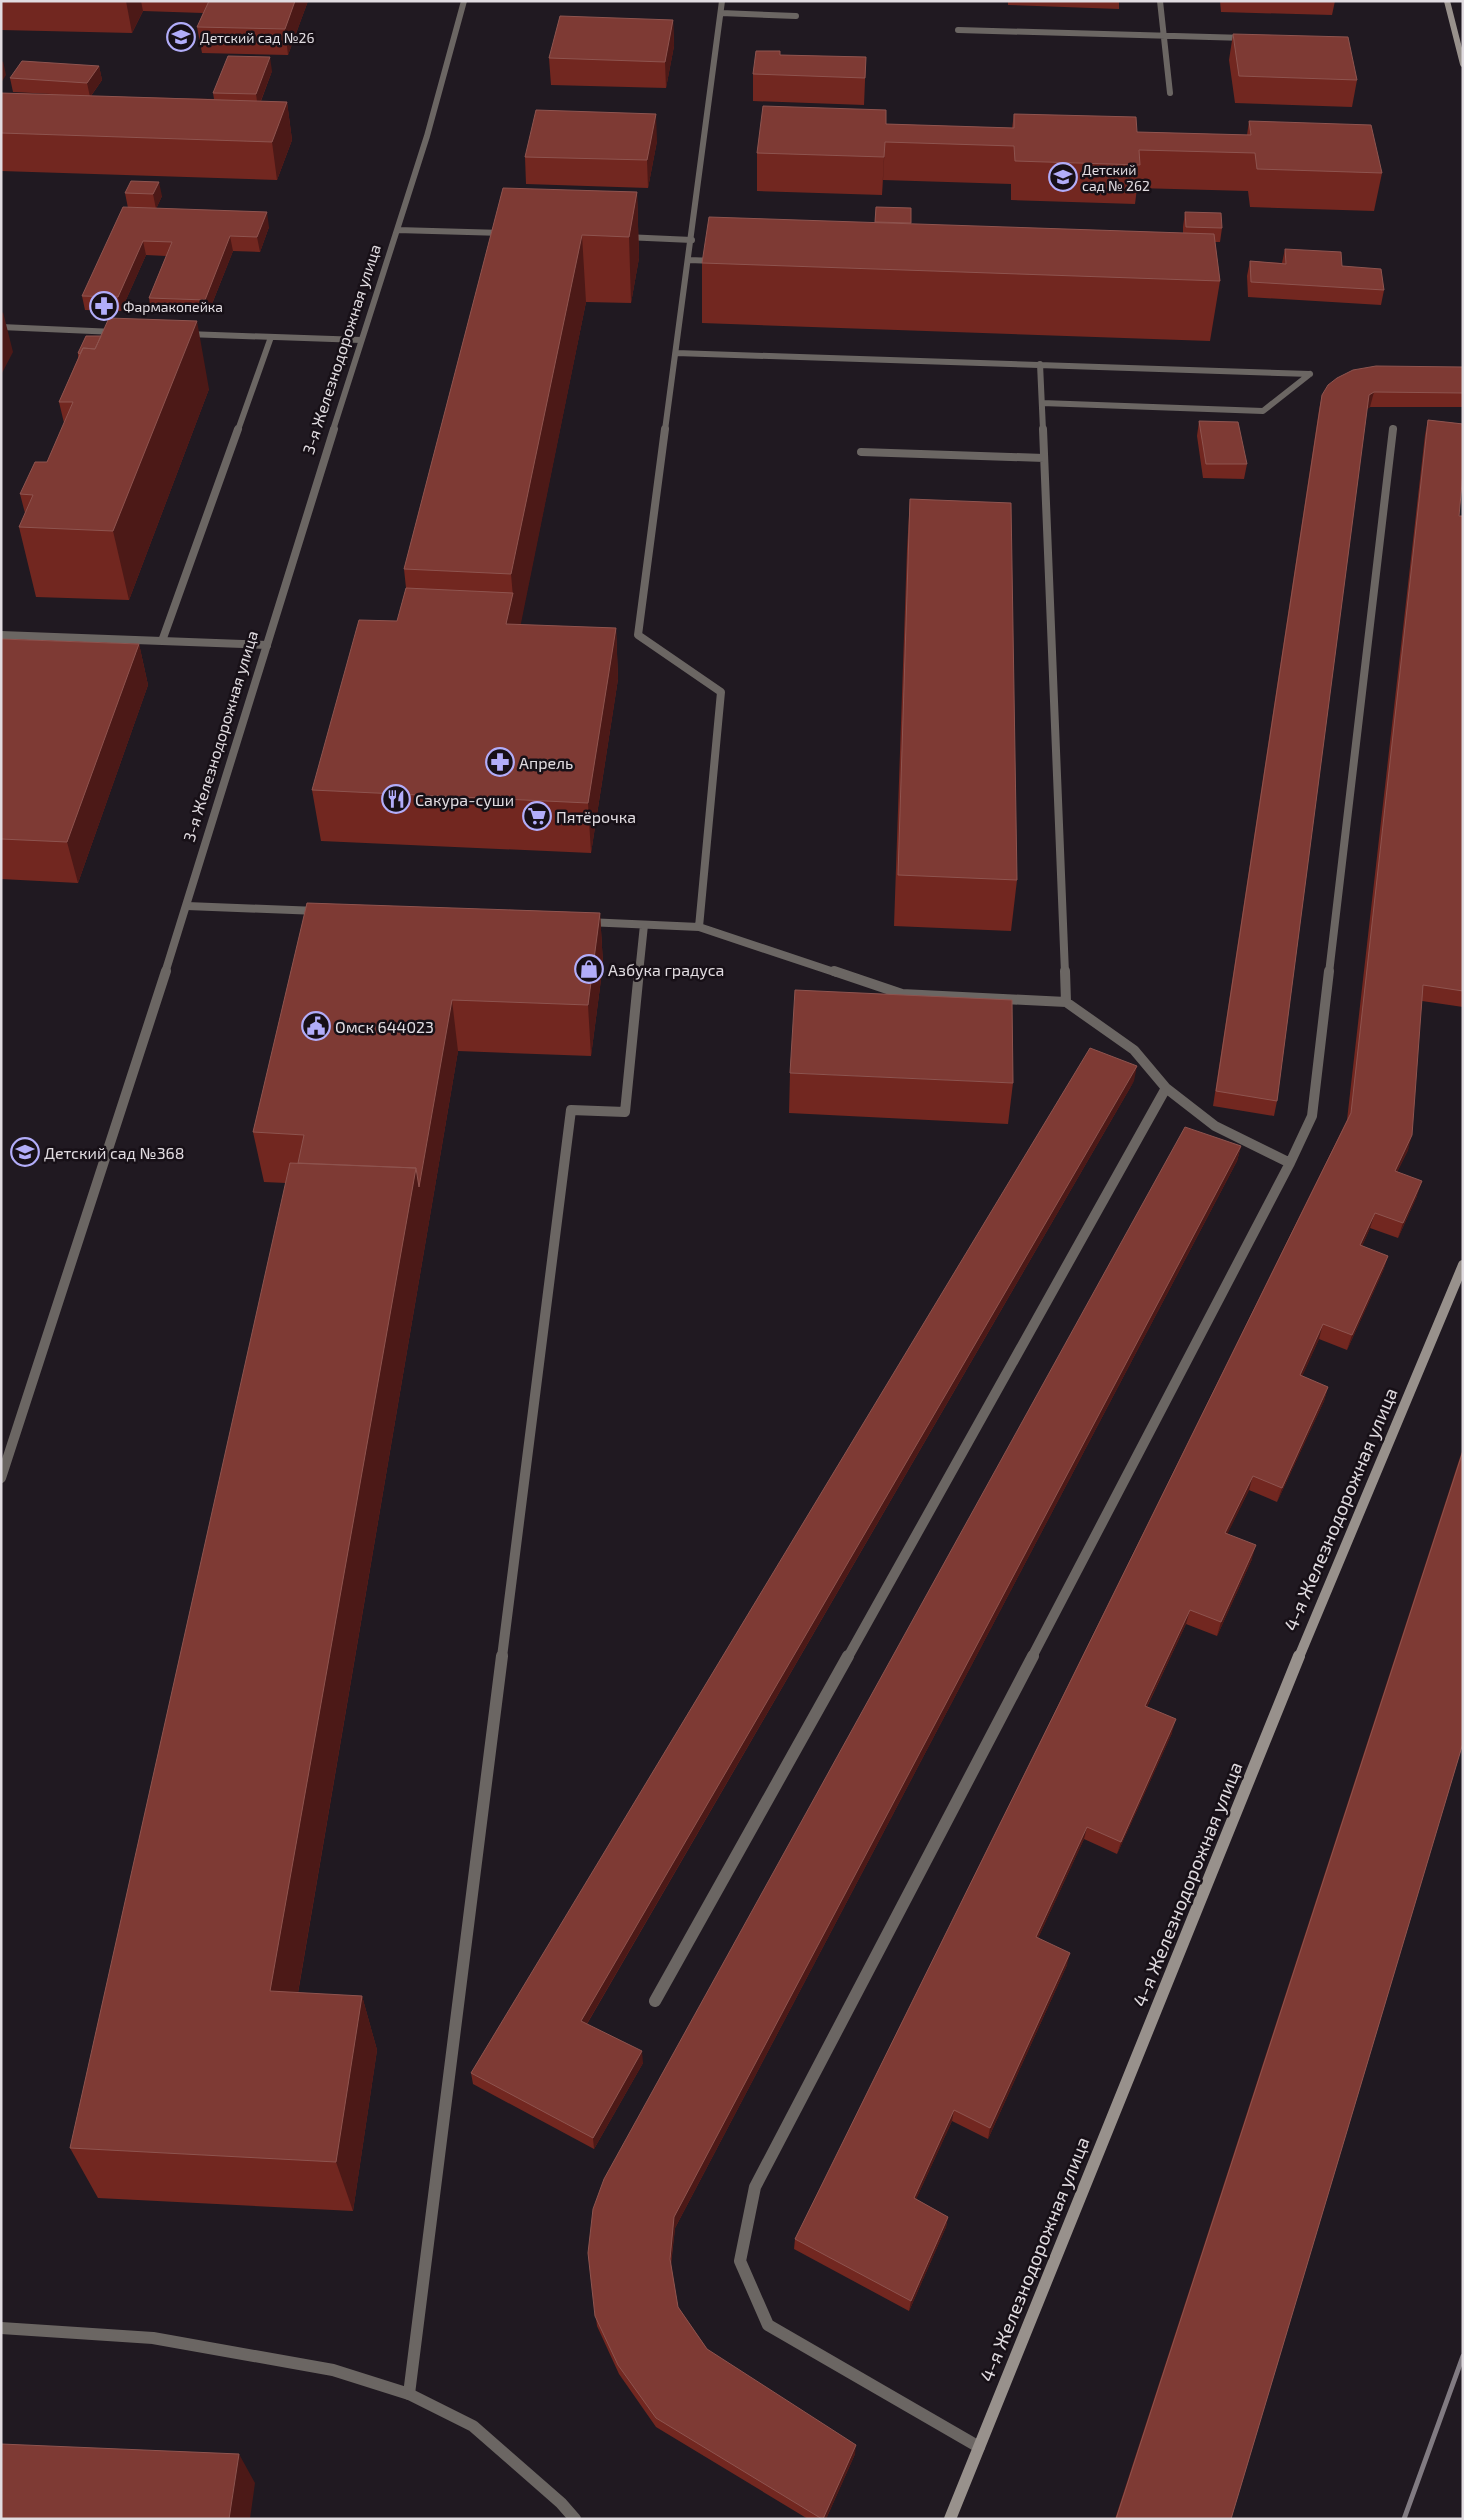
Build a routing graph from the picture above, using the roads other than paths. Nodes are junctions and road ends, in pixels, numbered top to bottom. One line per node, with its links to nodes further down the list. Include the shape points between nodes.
1 (464, 1): 12 (street, 3-я Железнодорожная улица)
2 (722, 1): 5 (street)
3 (1160, 1): 8 (street)
4 (1447, 1): 10 (main road)
5 (721, 14): 6 (street); 15 (street)
6 (796, 16)
7 (958, 30): 8 (street)
8 (1164, 36): 9 (street); 11 (street)
9 (1251, 39)
10 (1463, 64)
11 (1170, 93)
12 (397, 230): 13 (street); 22 (street, 3-я Железнодорожная улица)
13 (515, 234)
14 (613, 237): 15 (street)
15 (692, 240): 16 (street)
16 (689, 260): 17 (street); 23 (street)
17 (719, 261)
18 (1, 327): 19 (street)
19 (127, 332)
20 (175, 334): 21 (street)
21 (271, 337): 22 (street); 30 (street)
22 (361, 340): 31 (street, 3-я Железнодорожная улица)
23 (676, 353): 24 (street); 36 (street, via 638,635 721,692)
24 (1040, 364): 25 (street); 25 (street, via 1310,374 1263,411)
25 (1042, 403): 28 (street)
26 (1393, 429): 39 (street, via 1312,1116)
27 (861, 452): 28 (street)
28 (1044, 458): 37 (street)
29 (1, 635): 30 (street)
30 (162, 641): 31 (street)
31 (267, 644): 32 (street, 3-я Железнодорожная улица)
32 (187, 906): 33 (street); 41 (street, 3-я Железнодорожная улица)
33 (326, 912)
34 (574, 922): 35 (street)
35 (644, 925): 36 (street); 44 (street, via 625,1112 570,1110)
36 (699, 927): 37 (street, via 902,994)
37 (1066, 1002): 38 (street, via 1134,1050)
38 (1166, 1088): 39 (street, via 1215,1126); 42 (street)
39 (1290, 1163): 45 (street, via 755,2187 740,2261 768,2326)
40 (1463, 1265): 45 (main road, 4-я Железнодорожная улица, via 1330,1580)
41 (1, 1478)
42 (655, 2001)
43 (1, 2328): 44 (street, via 153,2338 333,2370)
44 (409, 2394): 46 (street, via 473,2426)
45 (979, 2447): 47 (main road, 4-я Железнодорожная улица)
46 (575, 2519)
47 (950, 2519)

